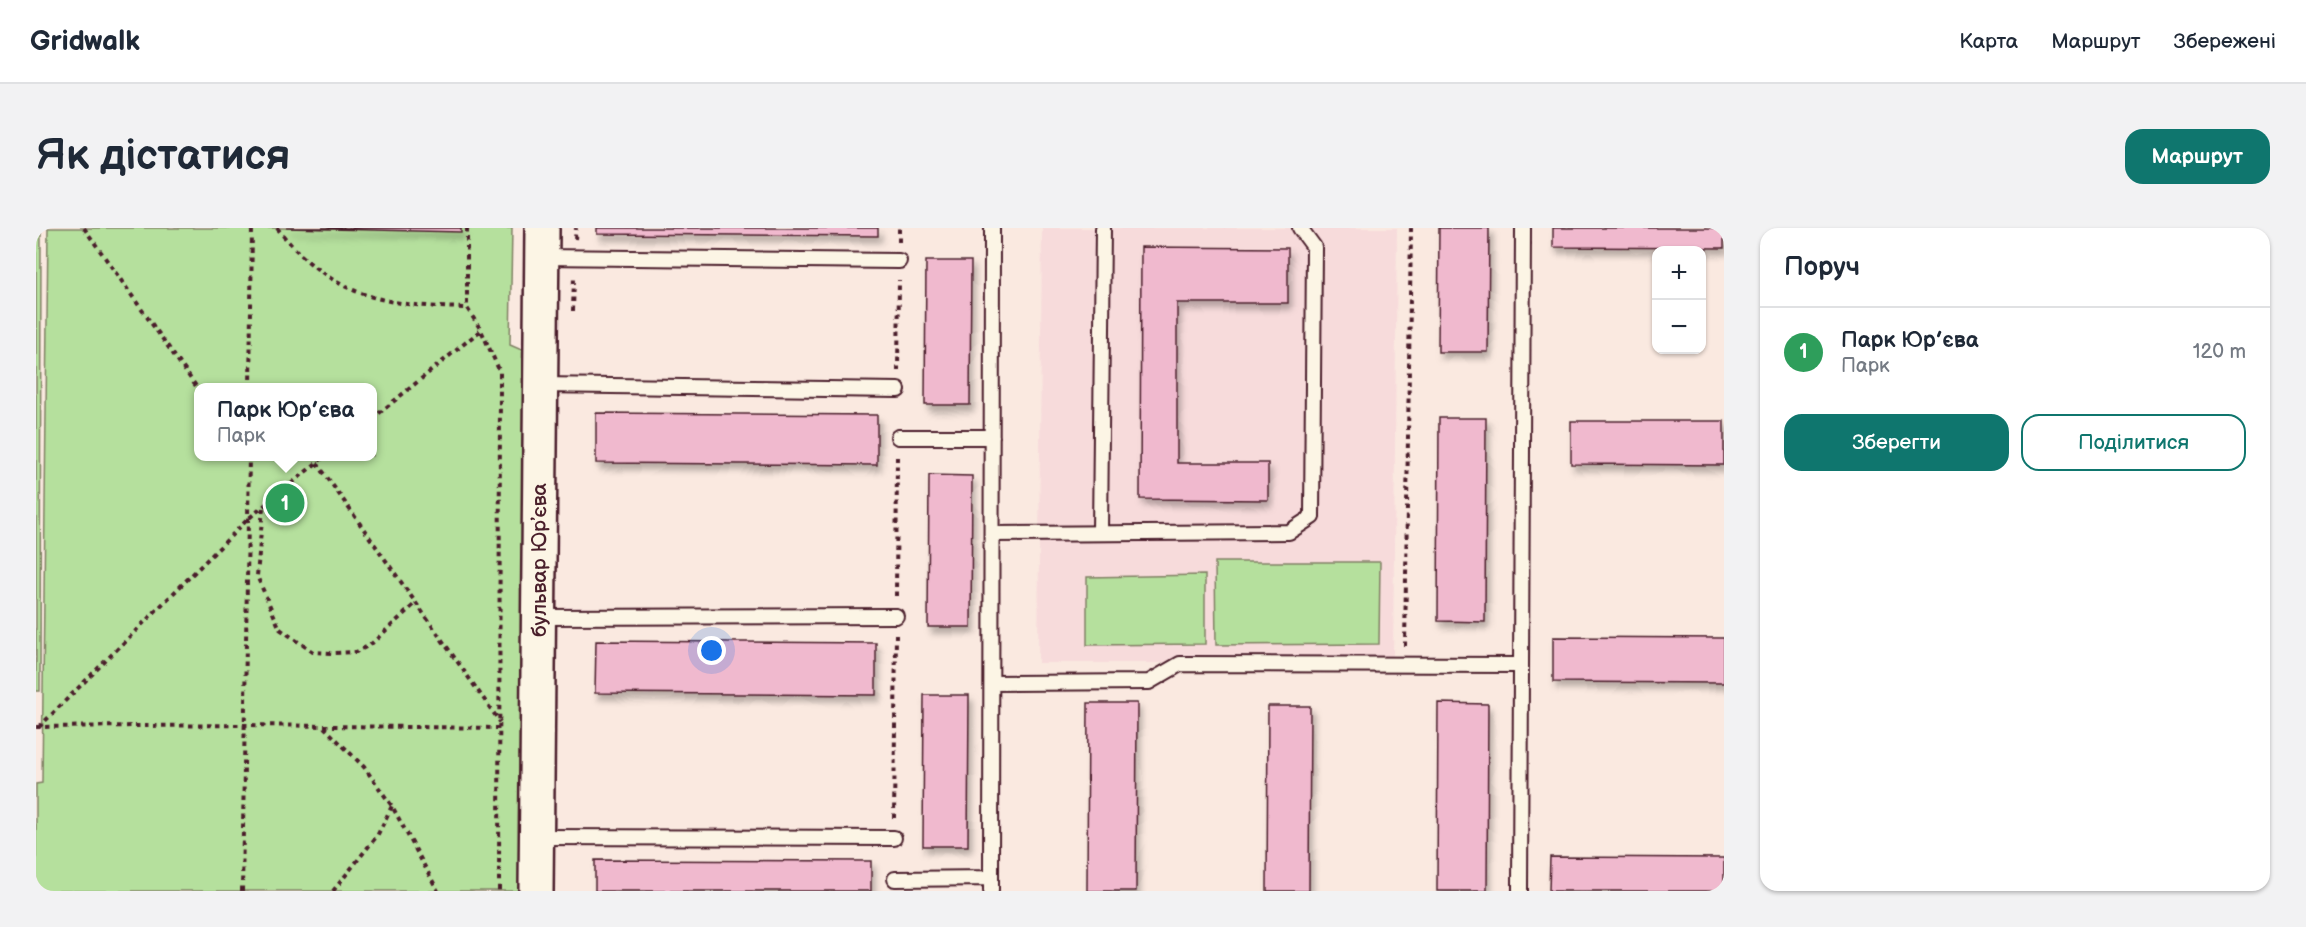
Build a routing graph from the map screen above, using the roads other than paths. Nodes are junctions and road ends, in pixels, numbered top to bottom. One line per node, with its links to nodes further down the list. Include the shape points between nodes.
1 (992, 228): 9 (lane)
2 (1103, 228): 11 (lane)
3 (1300, 228): 11 (lane, via 1314,247 1312,518 1289,532)
4 (1523, 228): 15 (lane)
5 (542, 242): 6 (lane); 7 (street, бульвар Юрʼєва)
6 (899, 261)
7 (541, 385): 8 (lane); 14 (street, бульвар Юрʼєва)
8 (898, 390)
9 (992, 436): 10 (lane); 12 (lane)
10 (898, 437)
11 (1100, 533): 12 (lane)
12 (992, 534): 16 (lane)
13 (896, 616): 14 (lane)
14 (539, 617): 17 (street, бульвар Юрʼєва)
15 (1521, 665): 16 (lane, via 1180,664 1149,682); 22 (lane)
16 (992, 683): 20 (lane)
17 (536, 837): 18 (lane); 21 (street, бульвар Юрʼєва)
18 (894, 838)
19 (895, 879): 20 (lane)
20 (992, 884)
21 (536, 891)
22 (1520, 891)

